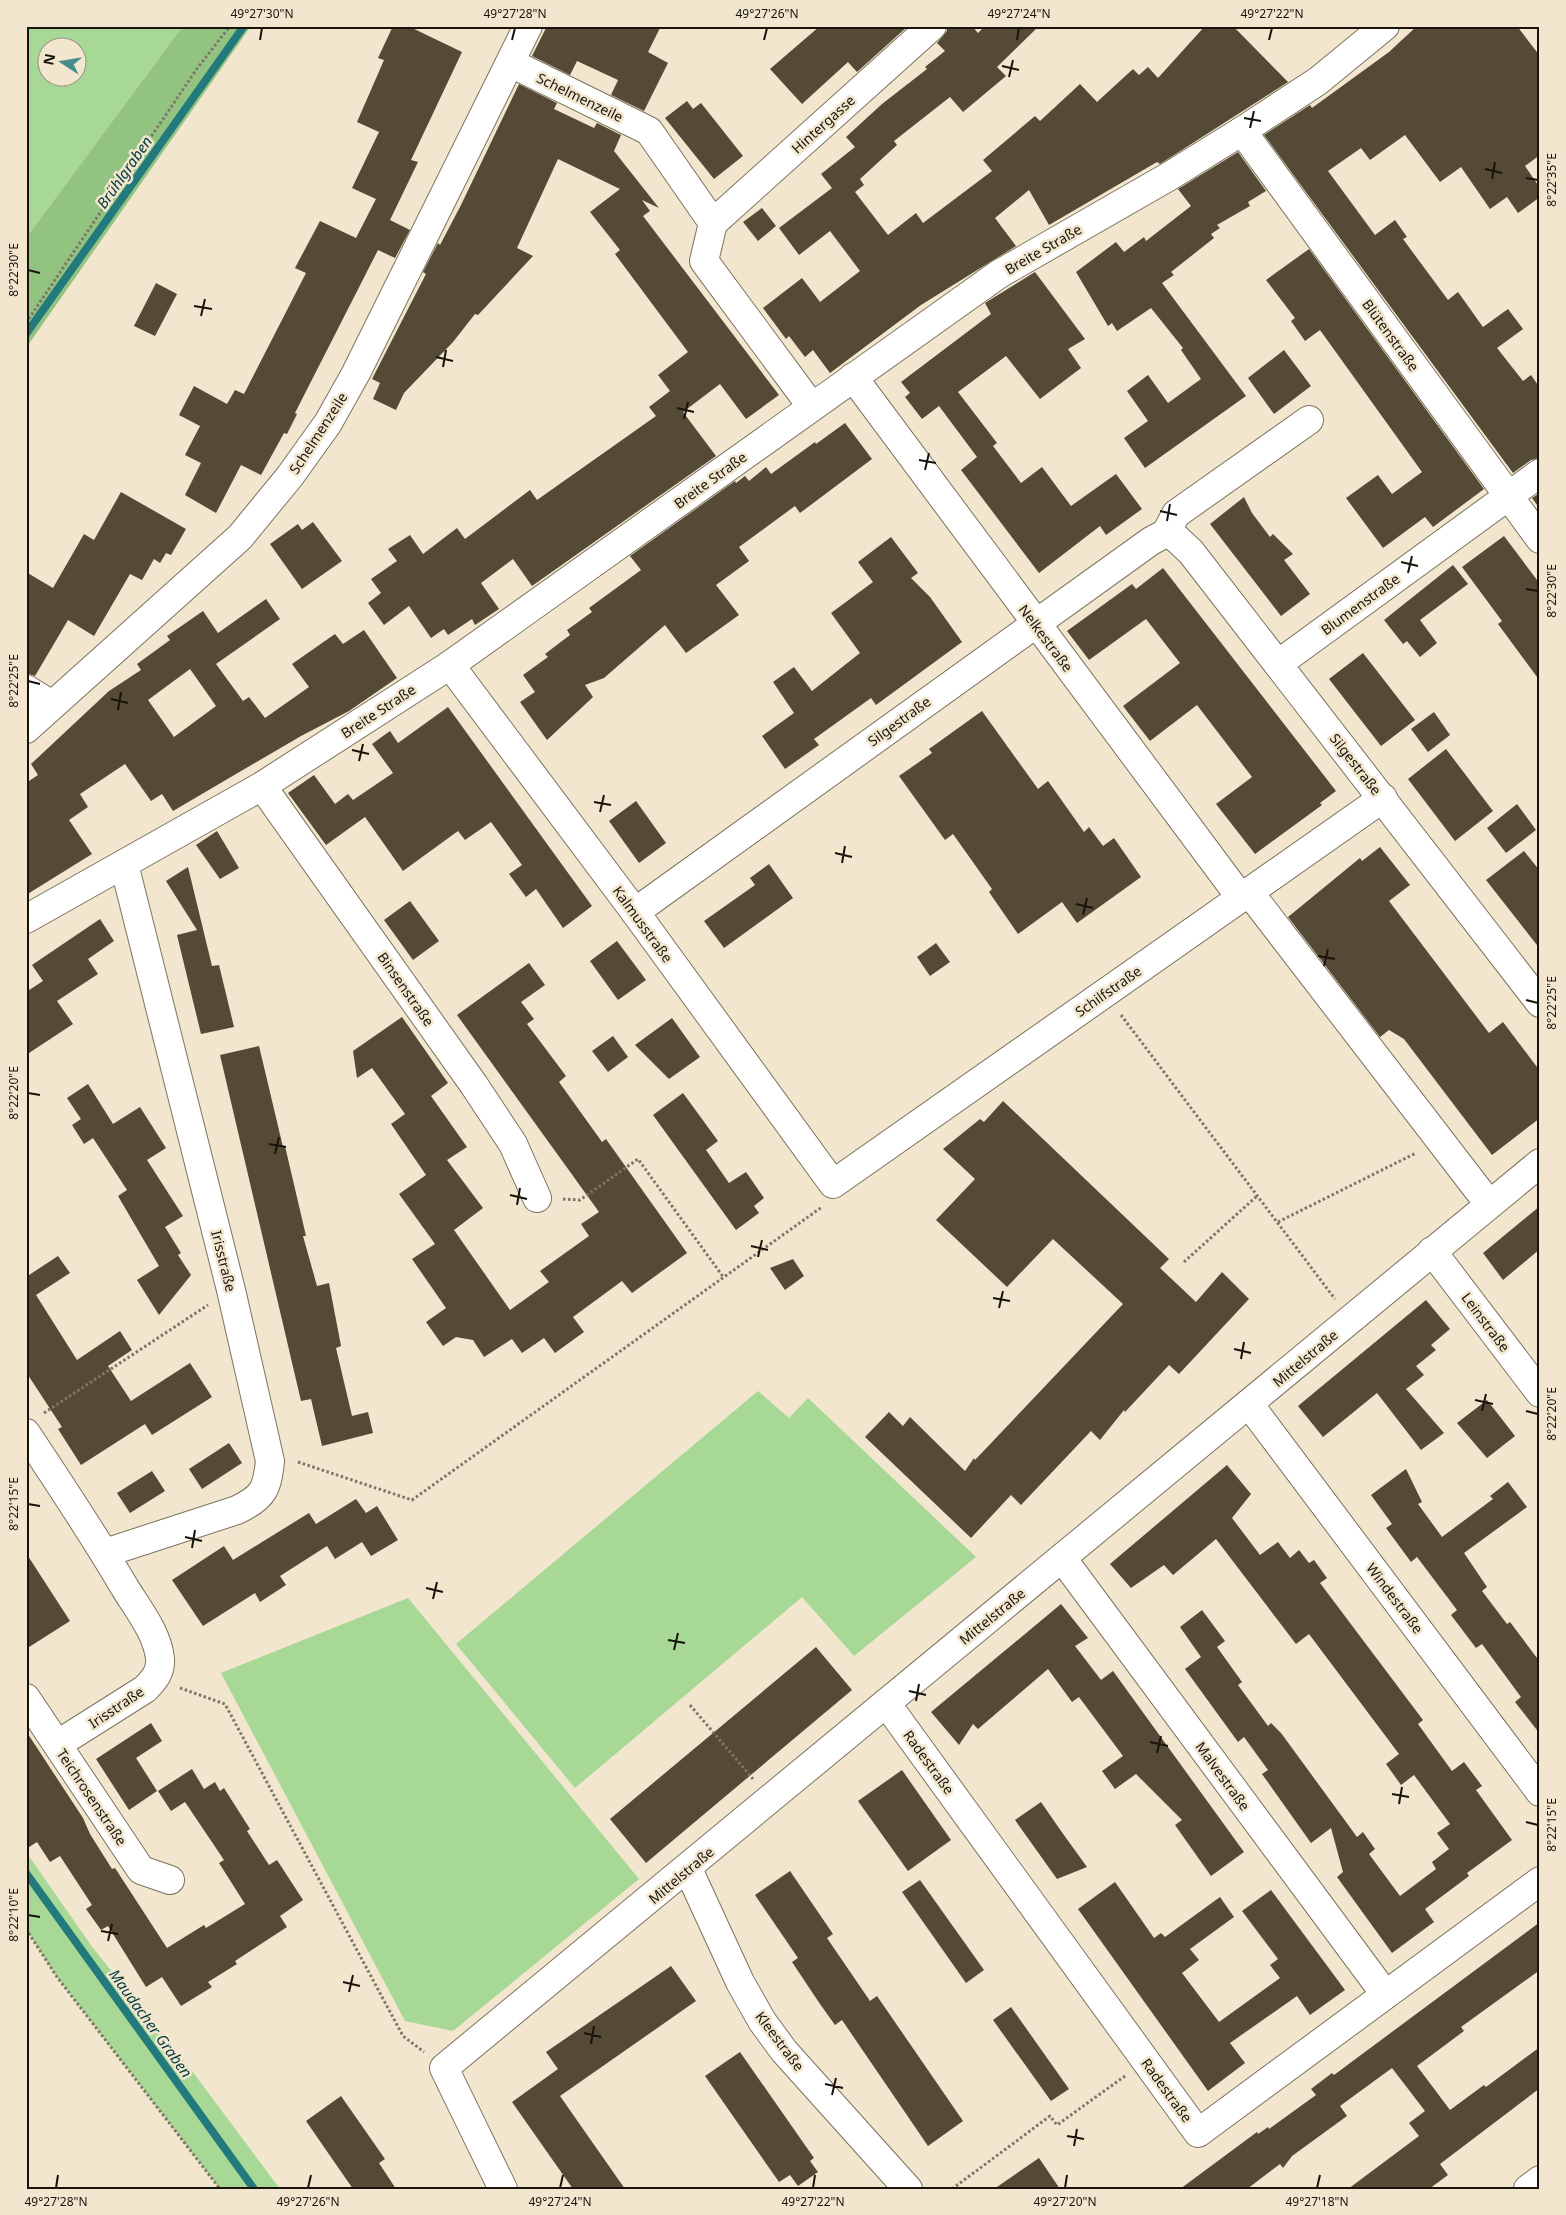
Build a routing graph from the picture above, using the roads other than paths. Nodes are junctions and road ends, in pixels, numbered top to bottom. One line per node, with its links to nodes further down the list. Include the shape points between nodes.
1 (528, 26): 4 (street, Schelmenzeile)
2 (932, 26): 6 (street, Hintergasse)
3 (1385, 26): 5 (street, Breite Straße, via 1318,81)
4 (511, 64): 6 (street, Schelmenzeile, via 649,131); 18 (street, Schelmenzeile, via 356,373 290,476 240,537)
5 (1242, 131): 7 (street, Breite Straße, via 999,274); 11 (street, Blütenstraße)
6 (713, 223): 8 (street, via 704,261)
7 (853, 376): 8 (street, Breite Straße); 14 (street, Nelkestraße)
8 (812, 407): 16 (street, Breite Straße)
9 (1308, 420): 12 (street, Silgestraße, via 1176,514)
10 (1540, 474): 11 (street, Blumenstraße)
11 (1508, 497): 13 (street, Blütenstraße); 15 (street, Blumenstraße)
12 (1166, 533): 14 (street, Silgestraße); 15 (street, Silgestraße, via 1191,552)
13 (1540, 539)
14 (1034, 622): 23 (street, Nelkestraße); 24 (street, Silgestraße)
15 (1278, 664): 21 (street, Silgestraße)
16 (450, 665): 20 (street, Breite Straße); 24 (street, Kalmusstraße)
17 (26, 689): 18 (street)
18 (52, 705): 19 (street, Schelmenzeile)
19 (26, 729)
20 (262, 786): 22 (street, Breite Straße); 29 (street, Binsenstraße, via 474,1085 513,1144)
21 (1383, 798): 23 (street, Schilfstraße); 26 (street, Silgestraße)
22 (124, 864): 25 (street, Breite Straße); 35 (street, Irisstraße, via 231,1290 270,1461 263,1493 250,1504)
23 (1245, 895): 28 (street, Schilfstraße); 30 (street, Nelkestraße, via 1442,1140)
24 (635, 912): 28 (street, Kalmusstraße)
25 (26, 919)
26 (1540, 1003)
27 (1540, 1163): 30 (street, Mittelstraße)
28 (833, 1184)
29 (537, 1198)
30 (1489, 1204): 31 (street, Mittelstraße)
31 (1432, 1252): 32 (street, Leinstraße); 33 (street, Mittelstraße)
32 (1540, 1393)
33 (1249, 1404): 36 (street, Mittelstraße); 40 (street, Windestraße)
34 (34, 1423): 35 (street, Irisstraße)
35 (105, 1553): 39 (street, Irisstraße, via 157,1644 160,1661 157,1677 119,1707)
36 (1062, 1558): 38 (street, Mittelstraße); 44 (street, Malvestraße)
37 (26, 1698): 39 (street, Teichrosenstraße)
38 (886, 1703): 41 (street, Mittelstraße); 44 (street, Radestraße, via 1198,2133)
39 (58, 1744): 42 (street, Teichrosenstraße, via 141,1870)
40 (1540, 1792)
41 (688, 1869): 46 (street, Mittelstraße, via 444,2068); 47 (street, Kleestraße, via 740,1982 784,2052)
42 (170, 1880)
43 (1540, 1881): 44 (street, Radestraße)
44 (1385, 1994)
45 (1540, 2180): 48 (street)
46 (503, 2189)
47 (908, 2189)
48 (1528, 2189)

